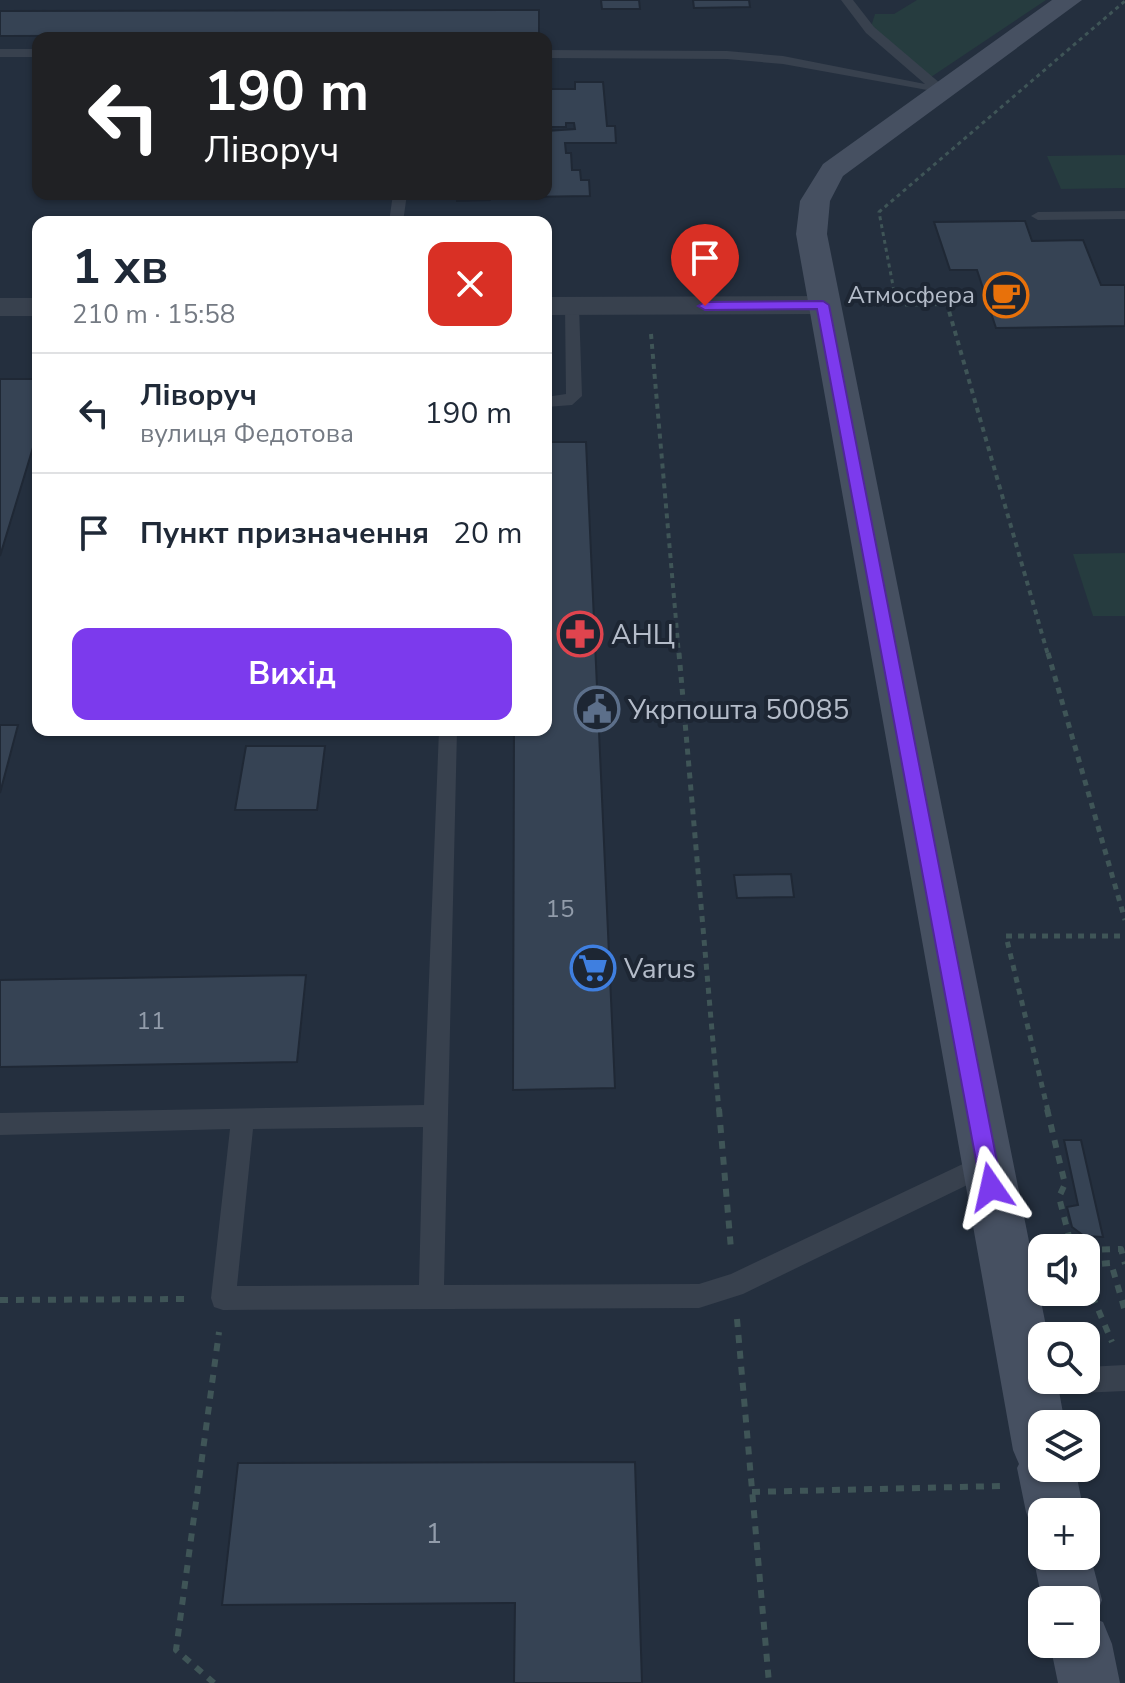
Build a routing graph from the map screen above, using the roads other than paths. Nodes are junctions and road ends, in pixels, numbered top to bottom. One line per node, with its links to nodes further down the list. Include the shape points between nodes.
1 (847, 0): 6 (lane, via 870,30)
2 (1069, 0): 6 (main road)
3 (0, 53): 4 (lane)
4 (32, 53)
5 (552, 54): 6 (lane, via 755,57)
6 (940, 90): 9 (main road, via 820,184 810,218)
7 (1125, 215): 8 (lane)
8 (1038, 216)
9 (823, 305): 10 (street); 18 (main road)
10 (559, 306): 13 (lane, via 574,396)
11 (0, 307): 12 (street)
12 (32, 307)
13 (552, 402)
14 (448, 736): 15 (lane)
15 (435, 1116): 16 (lane); 19 (lane)
16 (243, 1118): 17 (lane); 19 (lane, via 223,1298)
17 (0, 1124)
18 (987, 1164): 19 (lane, via 734,1285 699,1296); 22 (main road)
19 (431, 1297)
20 (1125, 1378): 21 (lane)
21 (1100, 1379)
22 (1028, 1382)
23 (1084, 1658): 24 (main road)
24 (1089, 1683)

